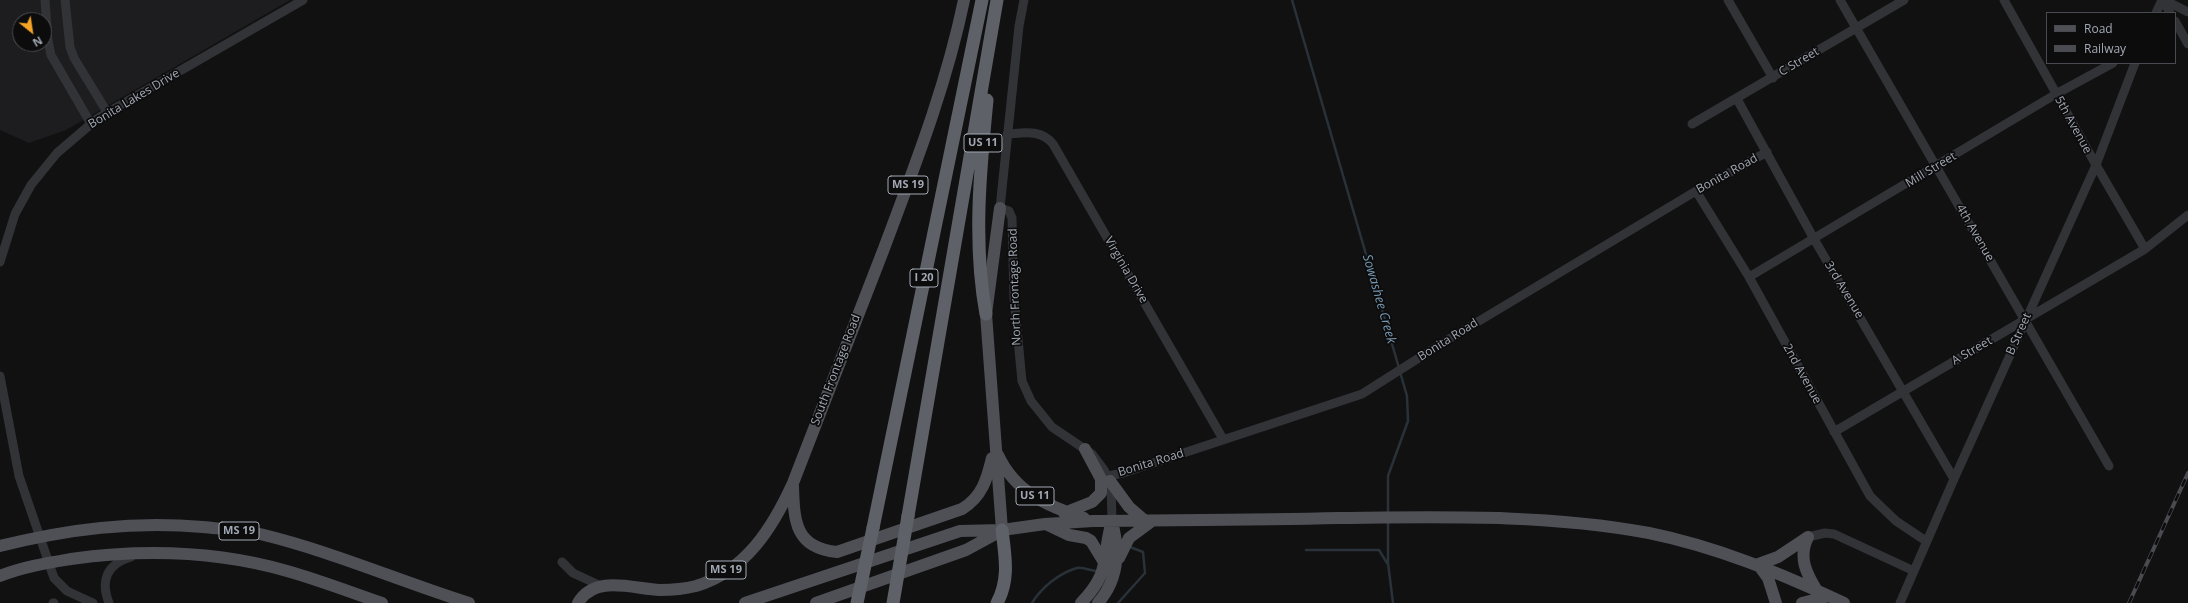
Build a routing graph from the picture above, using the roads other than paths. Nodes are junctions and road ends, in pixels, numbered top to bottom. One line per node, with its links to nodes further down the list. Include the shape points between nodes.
1 (46, 0): 26 (street, via 51,55)
2 (65, 0): 25 (street, via 70,47 74,58)
3 (303, 0): 25 (street, Bonita Lakes Drive)
4 (964, 0): 50 (main road, South Frontage Road / MS 19, via 945,78 916,164)
5 (982, 0): 78 (highway, I 20, bridge)
6 (997, 0): 19 (highway, I 20)
7 (1024, 0): 28 (street)
8 (1728, 0): 22 (street)
9 (1840, 0): 17 (street, 4th Avenue)
10 (1904, 0): 17 (street, C Street)
11 (2004, 0): 23 (street, 5th Avenue)
12 (2163, 0): 13 (street); 14 (street); 15 (street)
13 (2157, 12)
14 (2169, 12)
15 (2188, 12)
16 (2176, 23): 18 (street)
17 (1856, 28): 22 (street, C Street); 31 (street, 4th Avenue)
18 (2188, 44)
19 (986, 59): 39 (highway, US 11, via 988,82 979,245); 79 (highway, I 20, bridge)
20 (2111, 64): 23 (street, Mill Street)
21 (2135, 64): 30 (street, B Street)
22 (1773, 78): 24 (street, C Street)
23 (2056, 94): 30 (street, 5th Avenue); 31 (street, Mill Street)
24 (1737, 99): 27 (street, C Street); 29 (street, 3rd Avenue)
25 (107, 112): 26 (street, Bonita Lakes Drive)
26 (91, 124): 37 (street, Bonita Lakes Drive, via 57,153 31,185 15,214)
27 (1692, 124)
28 (1007, 134): 33 (street); 44 (street, Virginia Drive, via 1036,132 1053,144)
29 (1766, 152): 32 (street, Bonita Road); 35 (street, 3rd Avenue)
30 (2096, 165): 36 (street, 5th Avenue); 40 (street, B Street)
31 (1937, 167): 35 (street, Mill Street); 40 (street, 4th Avenue)
32 (1696, 191): 38 (street, 2nd Avenue); 44 (street, Bonita Road, via 1362,394)
33 (1000, 208): 39 (main road); 46 (street, North Frontage Road, via 1009,211 1012,218 1014,298 1022,381 1031,401 1048,423)
34 (2188, 215): 36 (street, A Street)
35 (1814, 239): 38 (street, Mill Street); 42 (street, 3rd Avenue)
36 (2145, 249): 40 (street, A Street)
37 (0, 262)
38 (1749, 277): 43 (street, 2nd Avenue)
39 (986, 314): 45 (main road, US 11)
40 (2025, 320): 42 (street, A Street); 47 (street, 4th Avenue); 49 (street, B Street)
41 (0, 376): 57 (street, via 20,476)
42 (1903, 390): 43 (street, A Street); 49 (street, 3rd Avenue)
43 (1834, 432): 59 (street, 2nd Avenue, via 1870,496 1896,521)
44 (1223, 439): 48 (street, Bonita Road)
45 (995, 448): 50 (main road, via 987,479 979,495 969,504 952,513 837,552 820,549 803,537 795,518); 51 (main road, US 11, via 1014,482 1054,508); 56 (main road)
46 (1085, 449): 48 (street, North Frontage Road, via 1096,459); 51 (main road, via 1101,479 1100,493 1092,502)
47 (2109, 466)
48 (1109, 478): 52 (street); 53 (main road, via 1129,507)
49 (1954, 478): 59 (street, B Street)
50 (793, 483): 68 (main road, South Frontage Road / MS 19, via 779,512 759,542 746,556 717,576 696,586 676,589)
51 (1067, 512): 54 (main road, US 11); 55 (main road)
52 (1112, 520): 53 (main road); 54 (main road, US 11); 64 (main road, via 1117,538)
53 (1149, 520): 64 (main road, via 1129,538); 65 (main road, via 1527,518 1619,528 1683,542)
54 (1093, 521): 55 (main road)
55 (1039, 524): 56 (main road); 64 (main road, via 1091,541)
56 (1002, 530): 76 (main road, via 960,531); 77 (main road, via 966,550); 80 (highway, via 1007,573)
57 (39, 536): 60 (main road, MS 19); 63 (street); 74 (main road, MS 19, via 84,528 135,524 173,524 240,531 314,549)
58 (1808, 537): 65 (main road, via 1778,557); 66 (street, via 1824,533 1834,534); 69 (main road, via 1803,556 1808,574)
59 (1926, 541): 66 (street, B Street)
60 (0, 546)
61 (148, 552): 63 (main road, MS 19); 72 (street, via 120,560 111,569 105,579); 73 (main road, MS 19, via 216,557 287,571)
62 (562, 562): 68 (street, via 573,574)
63 (47, 563): 67 (main road, MS 19); 71 (street, via 54,578 67,591)
64 (1111, 564): 81 (main road); 82 (main road, via 1110,587)
65 (1757, 565): 69 (main road); 83 (main road, via 1768,578)
66 (1914, 571): 86 (street, B Street)
67 (0, 576)
68 (601, 586): 75 (main road, South Frontage Road / MS 19, via 584,595)
69 (1817, 591): 70 (main road)
70 (1829, 596): 84 (main road); 85 (main road)
71 (92, 603)
72 (109, 603)
73 (382, 603)
74 (469, 603)
75 (578, 603)
76 (745, 603)
77 (816, 603)
78 (858, 603)
79 (893, 603)
80 (998, 603)
81 (1081, 603)
82 (1098, 603)
83 (1776, 603)
84 (1802, 603)
85 (1844, 603)
86 (1900, 603)

